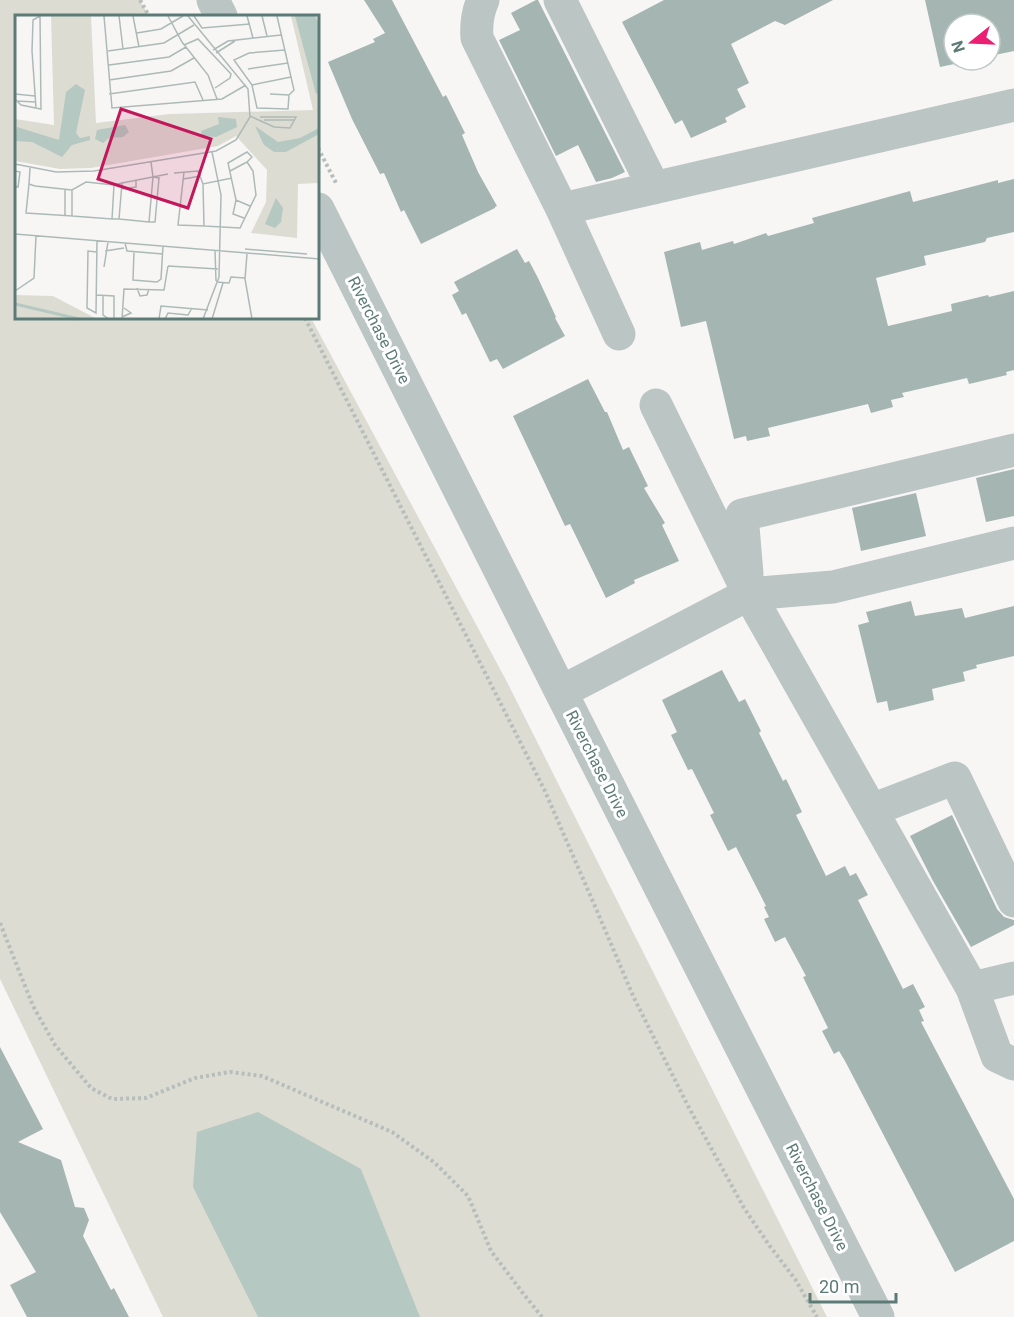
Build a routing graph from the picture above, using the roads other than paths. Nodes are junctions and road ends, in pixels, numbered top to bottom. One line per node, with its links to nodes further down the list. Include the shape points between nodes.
1 (213, 0): 4 (street)
2 (483, 0): 7 (street, via 478,11 477,38)
3 (560, 0): 6 (street)
4 (220, 15)
5 (1014, 105): 6 (street)
6 (654, 188): 7 (street)
7 (562, 209): 9 (street)
8 (320, 213): 14 (street, Riverchase Drive)
9 (619, 334)
10 (656, 405): 13 (street)
11 (1014, 450): 13 (street, via 742,515)
12 (1014, 543): 13 (street, via 833,587)
13 (749, 594): 14 (street); 15 (street)
14 (561, 692): 20 (street, Riverchase Drive)
15 (872, 810): 16 (street, via 955,778); 18 (street)
16 (1014, 901)
17 (1014, 978): 18 (street)
18 (972, 988): 19 (street, via 997,1056)
19 (1014, 1064)
20 (878, 1317)

